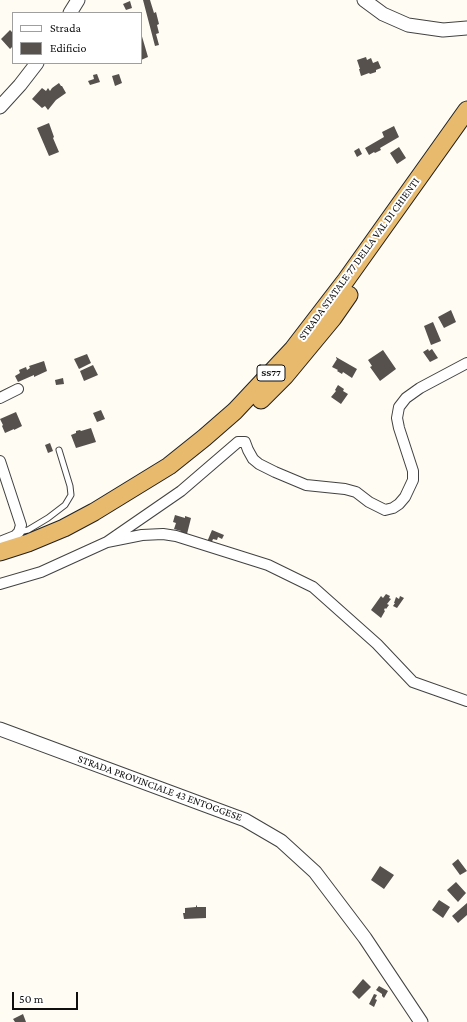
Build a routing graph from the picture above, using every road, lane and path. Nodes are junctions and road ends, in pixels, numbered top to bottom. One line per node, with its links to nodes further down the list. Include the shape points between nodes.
1 (78, 0): 3 (street)
2 (364, 0): 4 (street, via 383,14 408,25 443,30)
3 (71, 12)
4 (467, 28)
5 (36, 64): 6 (street)
6 (0, 107)
7 (467, 110): 17 (highway, STRADA STATALE 77 DELLA VAL DI CHIENTI / SS77, via 346,280 294,348 235,411 170,466 94,512 64,528)
8 (467, 128): 18 (highway, STRADA STATALE 77 DELLA VAL DI CHIENTI / SS77, via 333,318 284,376 244,417 179,472 99,520 50,544)
9 (467, 363): 16 (street, via 420,388 399,407 397,418 413,471 413,480 405,497 393,508 384,510 356,492 306,485 275,472 253,459 245,442 238,442 181,491)
10 (18, 388): 11 (street)
11 (0, 398)
12 (59, 450): 14 (lane, via 71,496 65,505 48,518 28,530)
13 (0, 461): 14 (street, via 21,525)
14 (19, 532): 15 (street)
15 (0, 542)
16 (107, 542): 19 (street, via 40,572); 20 (street, via 163,534 268,565 313,587 377,644 413,682)
17 (0, 552)
18 (0, 562)
19 (0, 584)
20 (467, 700)
21 (0, 729): 22 (street, STRADA PROVINCIALE 43 ENTOGGESE, via 245,820 281,841 315,872 365,938)
22 (421, 1022)

